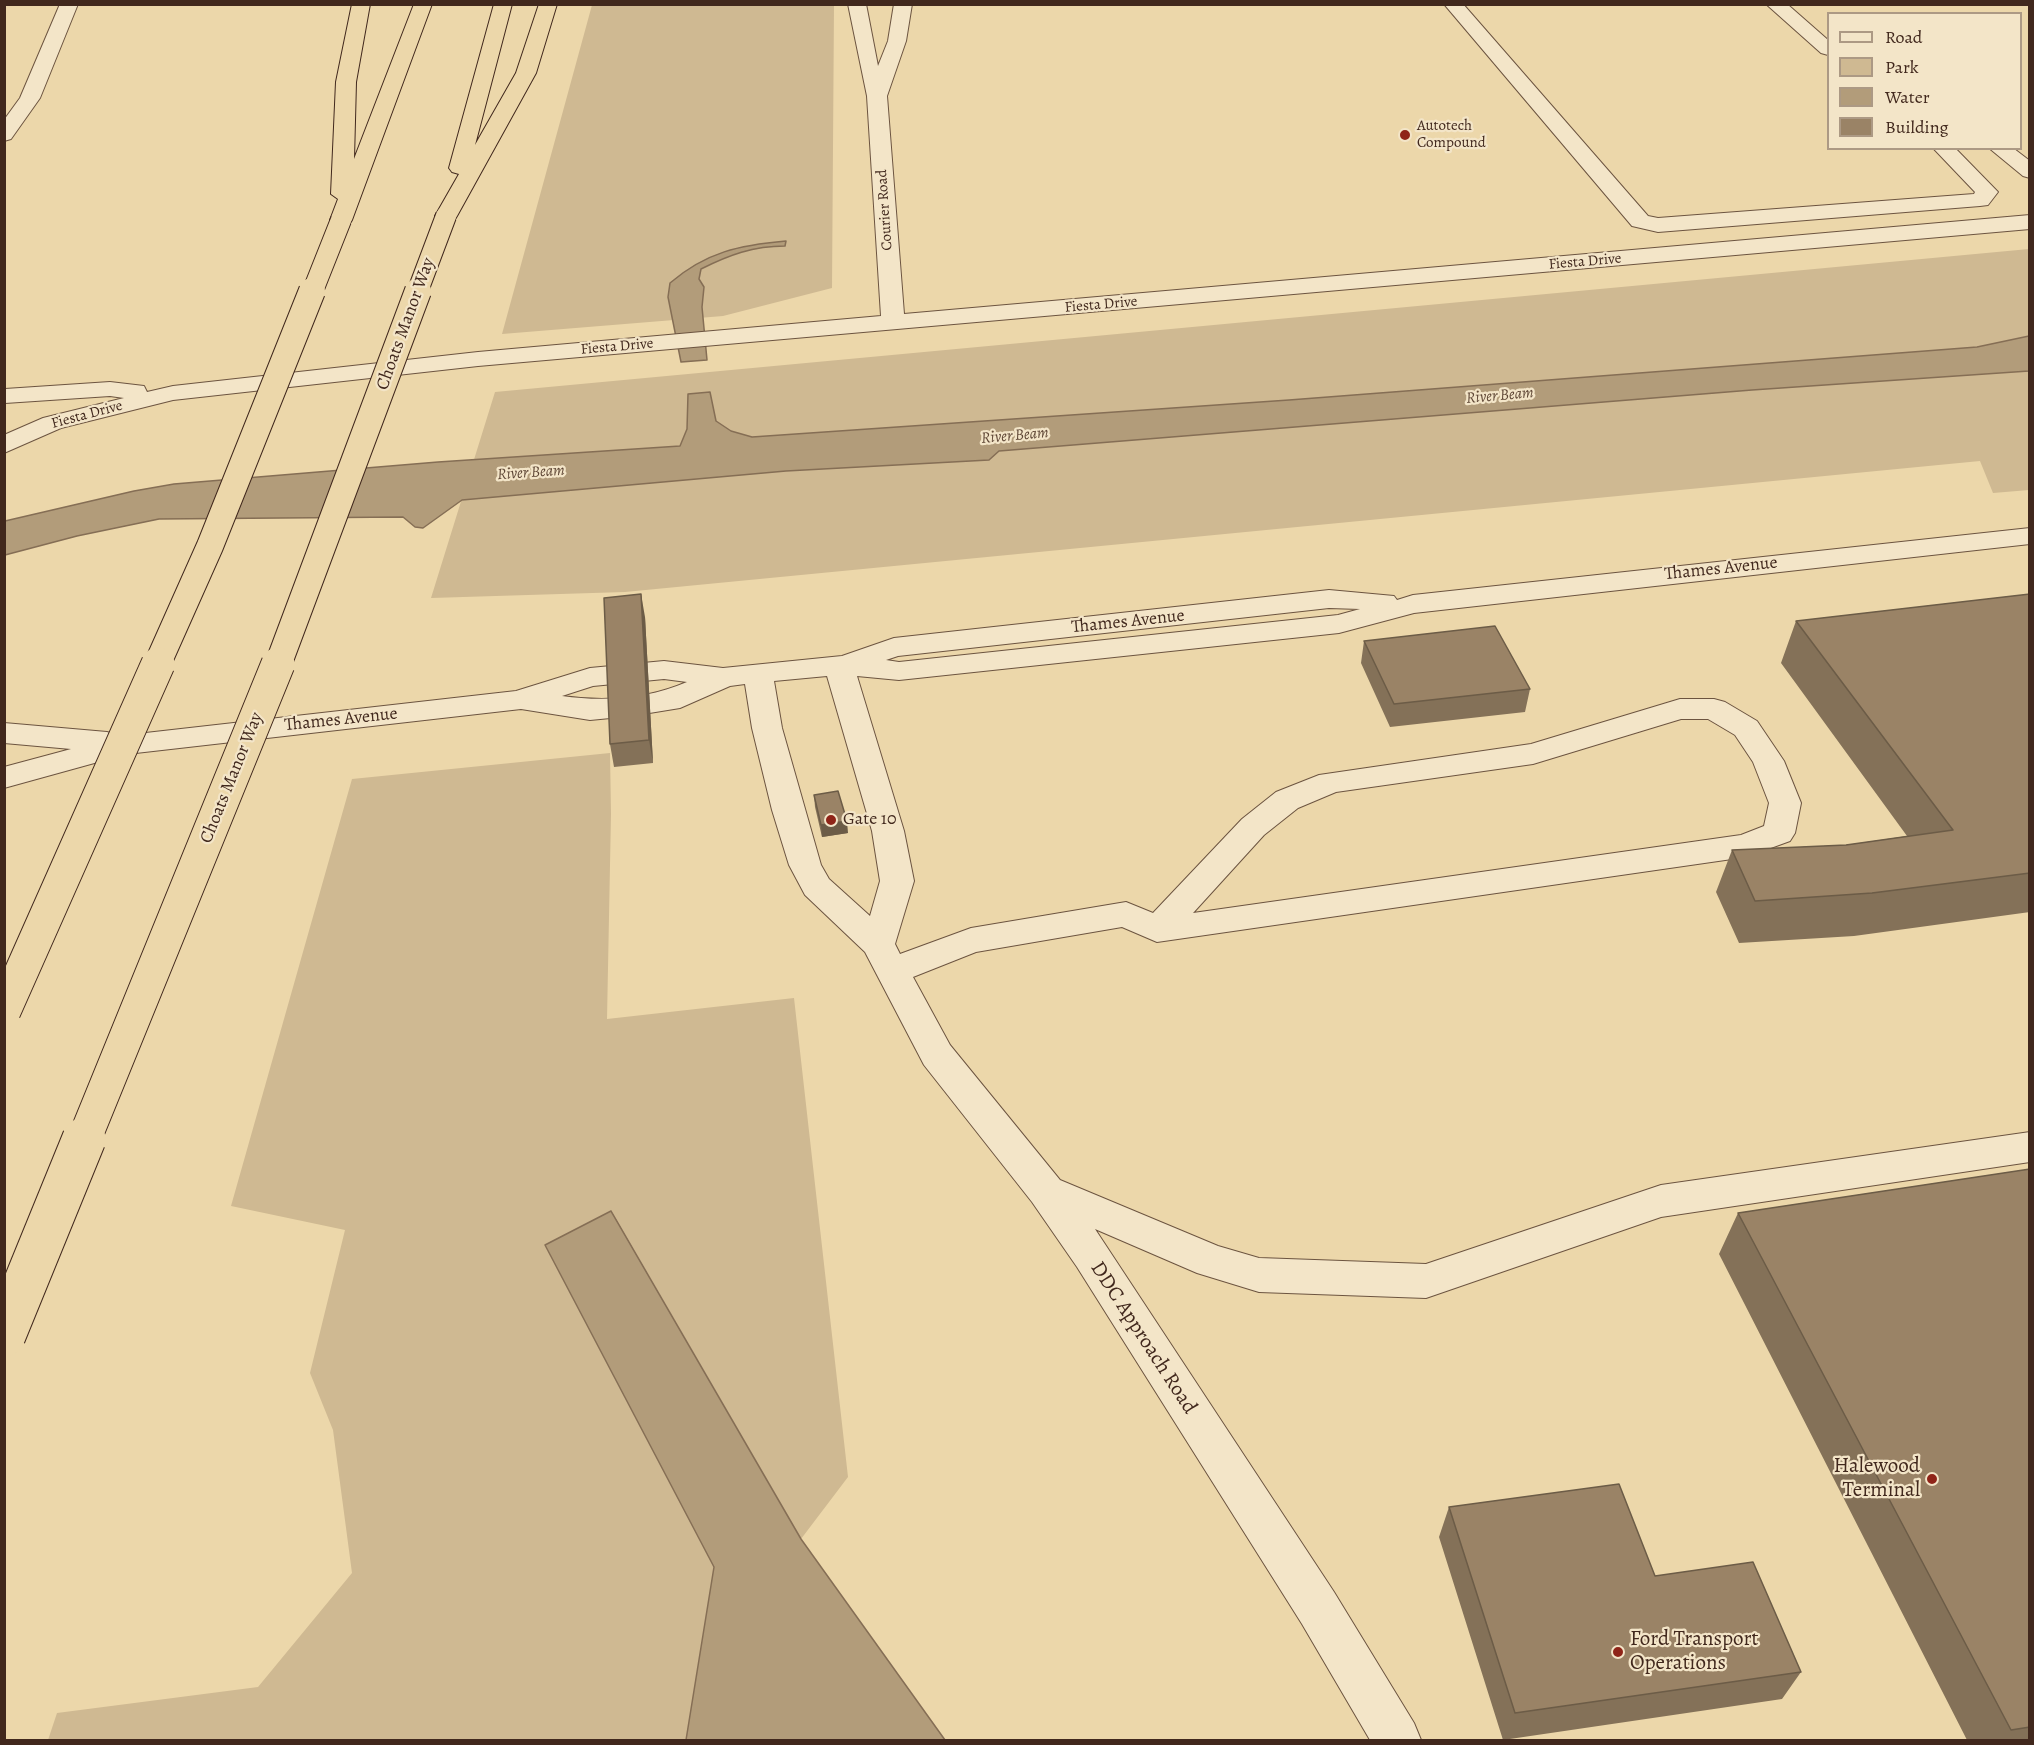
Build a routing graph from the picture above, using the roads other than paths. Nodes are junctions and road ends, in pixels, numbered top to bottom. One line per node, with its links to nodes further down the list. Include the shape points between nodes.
1 (69, 4): 14 (street, via 30,98)
2 (361, 4): 19 (highway, via 346,82)
3 (423, 4): 19 (highway)
4 (503, 4): 18 (highway)
5 (548, 4): 18 (highway, via 526,73)
6 (857, 4): 11 (street, Courier Road)
7 (903, 4): 12 (street, Courier Road)
8 (1453, 4): 15 (street, via 1640,220 1658,225 1980,200 1987,192)
9 (1775, 4): 10 (street)
10 (1827, 48)
11 (866, 49): 12 (street, via 879,18); 13 (street, Courier Road)
12 (893, 50): 13 (street, Courier Road)
13 (878, 96): 21 (street, Courier Road)
14 (4, 135)
15 (1945, 150)
16 (2002, 150): 17 (street)
17 (2030, 172)
18 (446, 216): 36 (highway, Choats Manor Way, bridge, via 289,638)
19 (341, 220): 33 (highway, bridge, via 210,546)
20 (2030, 222): 21 (street, Fiesta Drive)
21 (893, 324): 22 (street, Fiesta Drive, via 466,360)
22 (173, 393): 23 (street, Fiesta Drive, via 110,389); 24 (street, Fiesta Drive, via 52,423)
23 (5, 396): 24 (street, via 22,409 21,422)
24 (4, 444)
25 (2030, 536): 26 (street, Thames Avenue, via 1413,604 1339,624 899,670)
26 (843, 665): 27 (street, Thames Avenue); 32 (street, via 888,831 897,880)
27 (758, 674): 29 (street, Thames Avenue, via 723,677 669,701 630,706 591,710 519,700); 32 (street, DDC Approach Road, via 767,728 805,865 817,887)
28 (4, 733): 29 (street, Thames Avenue)
29 (126, 744): 30 (street, Thames Avenue)
30 (4, 778)
31 (1157, 930): 31 (street, via 1253,827 1287,800 1330,782 1533,754 1680,709 1714,709 1746,728 1768,761 1785,803 1779,833 1746,846); 32 (street, via 1126,914)
32 (885, 957): 35 (street, DDC Approach Road, via 937,1054)
33 (4, 1011)
34 (2030, 1147): 35 (street, via 1661,1201 1426,1281 1259,1275 1211,1261)
35 (1046, 1191): 37 (street, DDC Approach Road, via 1318,1608)
36 (4, 1335)
37 (1397, 1740)

